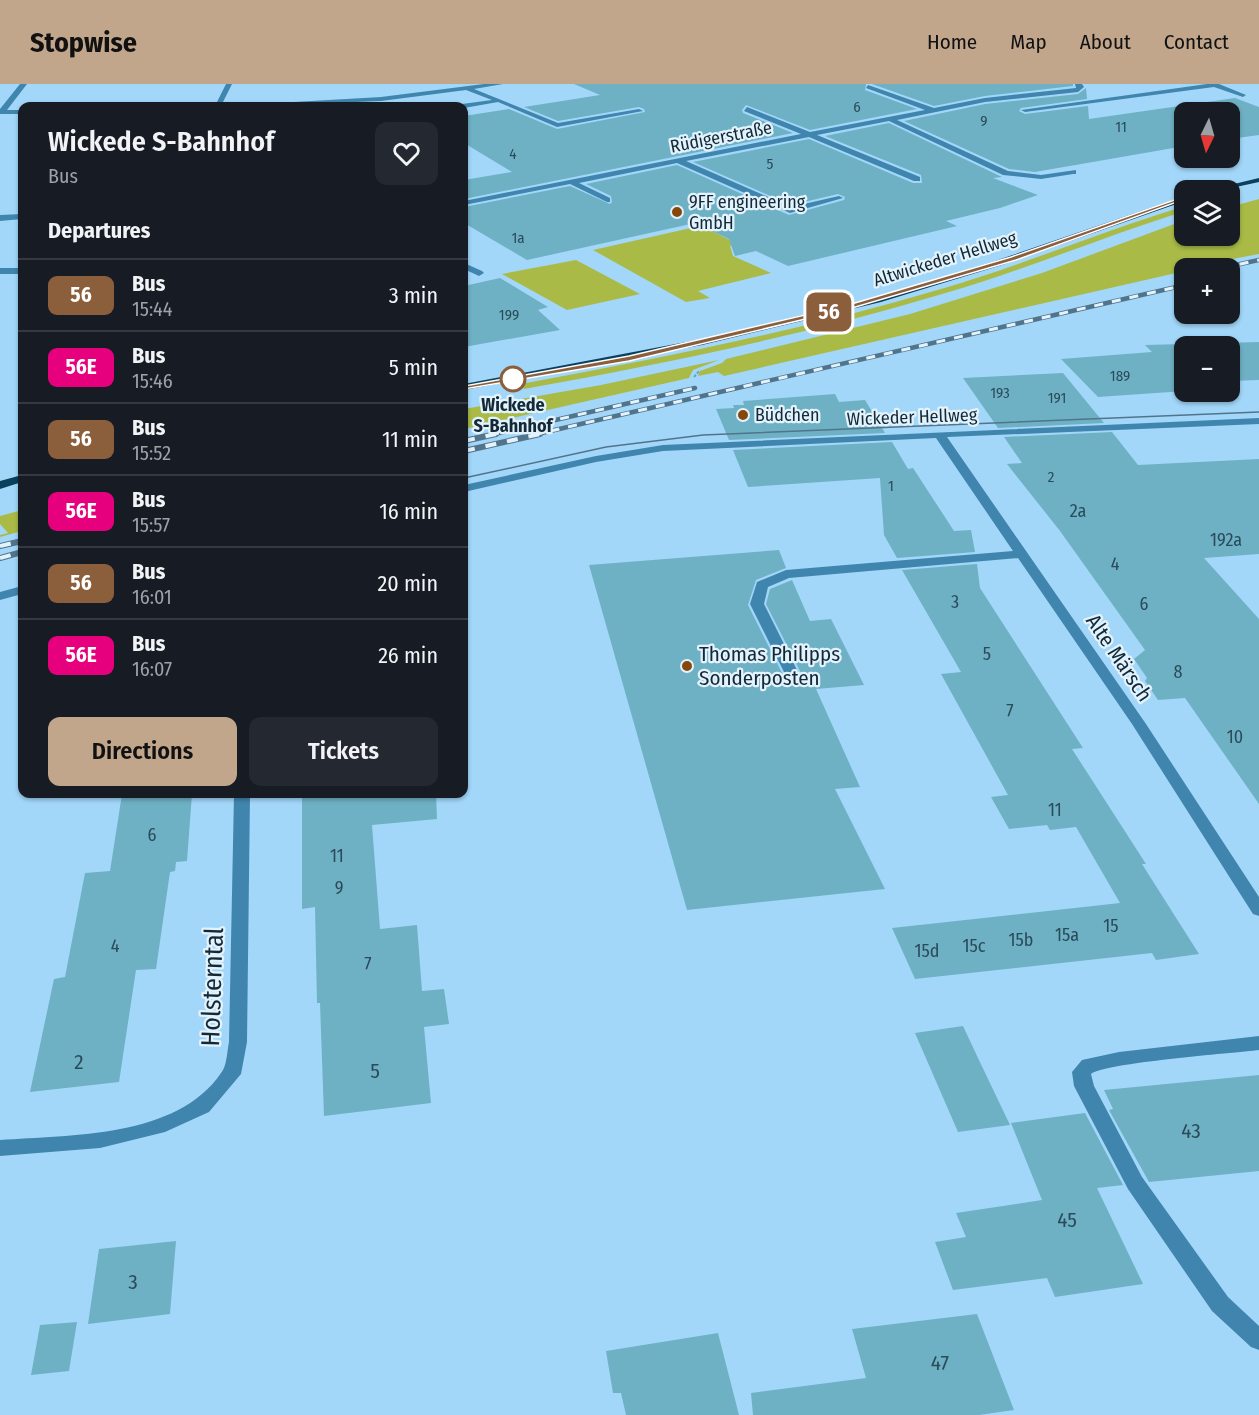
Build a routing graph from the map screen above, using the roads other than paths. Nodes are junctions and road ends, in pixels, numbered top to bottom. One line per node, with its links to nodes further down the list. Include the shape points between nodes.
1 (24, 84): 20 (street)
2 (228, 84): 12 (street)
3 (500, 84): 6 (street)
4 (1078, 84): 8 (street, Rüdigerstraße, via 1078,90)
5 (868, 87): 17 (street)
6 (467, 89): 11 (street); 13 (street)
7 (1008, 89): 10 (street, Rüdigerstraße)
8 (1046, 93): 10 (street, Rüdigerstraße); 15 (street)
9 (1243, 95): 15 (street, via 1215,85)
10 (985, 100): 17 (street, Rüdigerstraße)
11 (501, 101): 14 (street); 19 (street, via 556,125)
12 (220, 102)
13 (341, 102)
14 (468, 105)
15 (1070, 105): 18 (street)
16 (747, 109): 23 (street)
17 (933, 110): 22 (street, Rüdigerstraße)
18 (1025, 110)
19 (639, 111)
20 (1, 112): 21 (street)
21 (18, 112)
22 (890, 119): 23 (street, Rüdigerstraße); 25 (street, via 1006,173 1041,177)
23 (810, 135): 24 (street, Rüdigerstraße); 26 (street)
24 (678, 161): 28 (street, Rüdigerstraße); 30 (street, via 790,210)
25 (1073, 172)
26 (917, 179)
27 (1259, 180): 29 (main road)
28 (572, 182): 31 (street); 32 (street, Rüdigerstraße)
29 (1240, 184)
30 (839, 198)
31 (607, 200)
32 (468, 202)
33 (1174, 202): 40 (main road, Altwickeder Hellweg, via 1013,258 850,307 629,358)
34 (18, 217): 35 (street)
35 (0, 218)
36 (468, 268): 39 (street)
37 (0, 271): 38 (street)
38 (18, 271)
39 (479, 273)
40 (468, 386)
41 (1259, 421): 42 (street, Wickeder Hellweg)
42 (939, 434): 45 (street, Wickeder Hellweg, via 663,448); 46 (street, Alte Märsch)
43 (18, 479): 44 (main road)
44 (0, 485)
45 (468, 488)
46 (1022, 554): 49 (street, via 786,574 762,585 757,604); 51 (street, Alte Märsch, via 1139,724)
47 (18, 591): 48 (street)
48 (0, 596)
49 (795, 680)
50 (242, 798): 53 (street, Holsterntal, via 238,1042 232,1074 202,1107 158,1127 100,1140)
51 (1259, 910)
52 (1259, 1043): 54 (street, via 1119,1059 1089,1065 1081,1072 1084,1086 1135,1183 1220,1304)
53 (0, 1148)
54 (1259, 1340)

